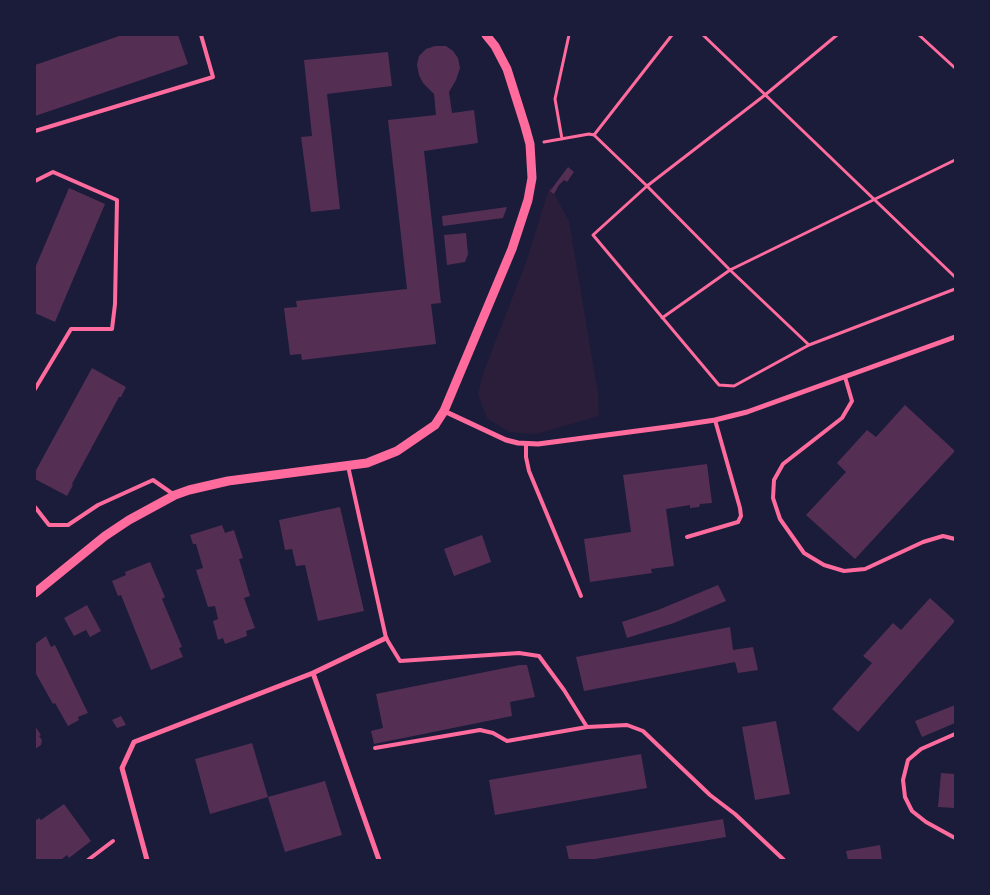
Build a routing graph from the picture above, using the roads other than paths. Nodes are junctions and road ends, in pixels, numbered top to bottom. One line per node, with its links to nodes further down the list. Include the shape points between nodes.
1 (202, 35): 3 (lane, via 213,76)
2 (486, 35): 8 (street, via 506,69 530,144 532,178 523,216 500,278)
3 (35, 132)
4 (35, 181): 7 (lane, via 53,172 117,200 112,329 71,329)
5 (955, 337): 6 (street)
6 (845, 377): 9 (street); 15 (lane, via 852,401 842,418 783,464 774,480 773,498 780,519 804,553 824,565 844,571 865,569 943,536)
7 (35, 390)
8 (444, 411): 10 (street, via 506,440); 11 (street, via 427,431 397,451 367,463)
9 (715, 420): 10 (street); 14 (lane, via 741,516 738,522)
10 (526, 443): 17 (lane, via 529,471)
11 (348, 466): 12 (street, via 228,481); 18 (lane)
12 (175, 495): 13 (lane, via 153,480 98,505 68,524 49,525); 16 (street, via 113,530)
13 (35, 507)
14 (687, 537)
15 (955, 539)
16 (35, 593)
17 (581, 596)
18 (386, 638): 19 (street); 20 (lane, via 400,662 519,653 539,656)
19 (313, 673): 26 (street, via 134,742 122,768); 27 (street)
20 (586, 727): 22 (lane, via 507,741 480,730); 28 (lane, via 627,725 643,731)
21 (955, 734): 23 (lane, via 920,749 908,760 903,780 905,797 912,811)
22 (375, 748)
23 (955, 838)
24 (113, 841): 25 (lane)
25 (88, 860)
26 (147, 860)
27 (379, 860)
28 (784, 860)

